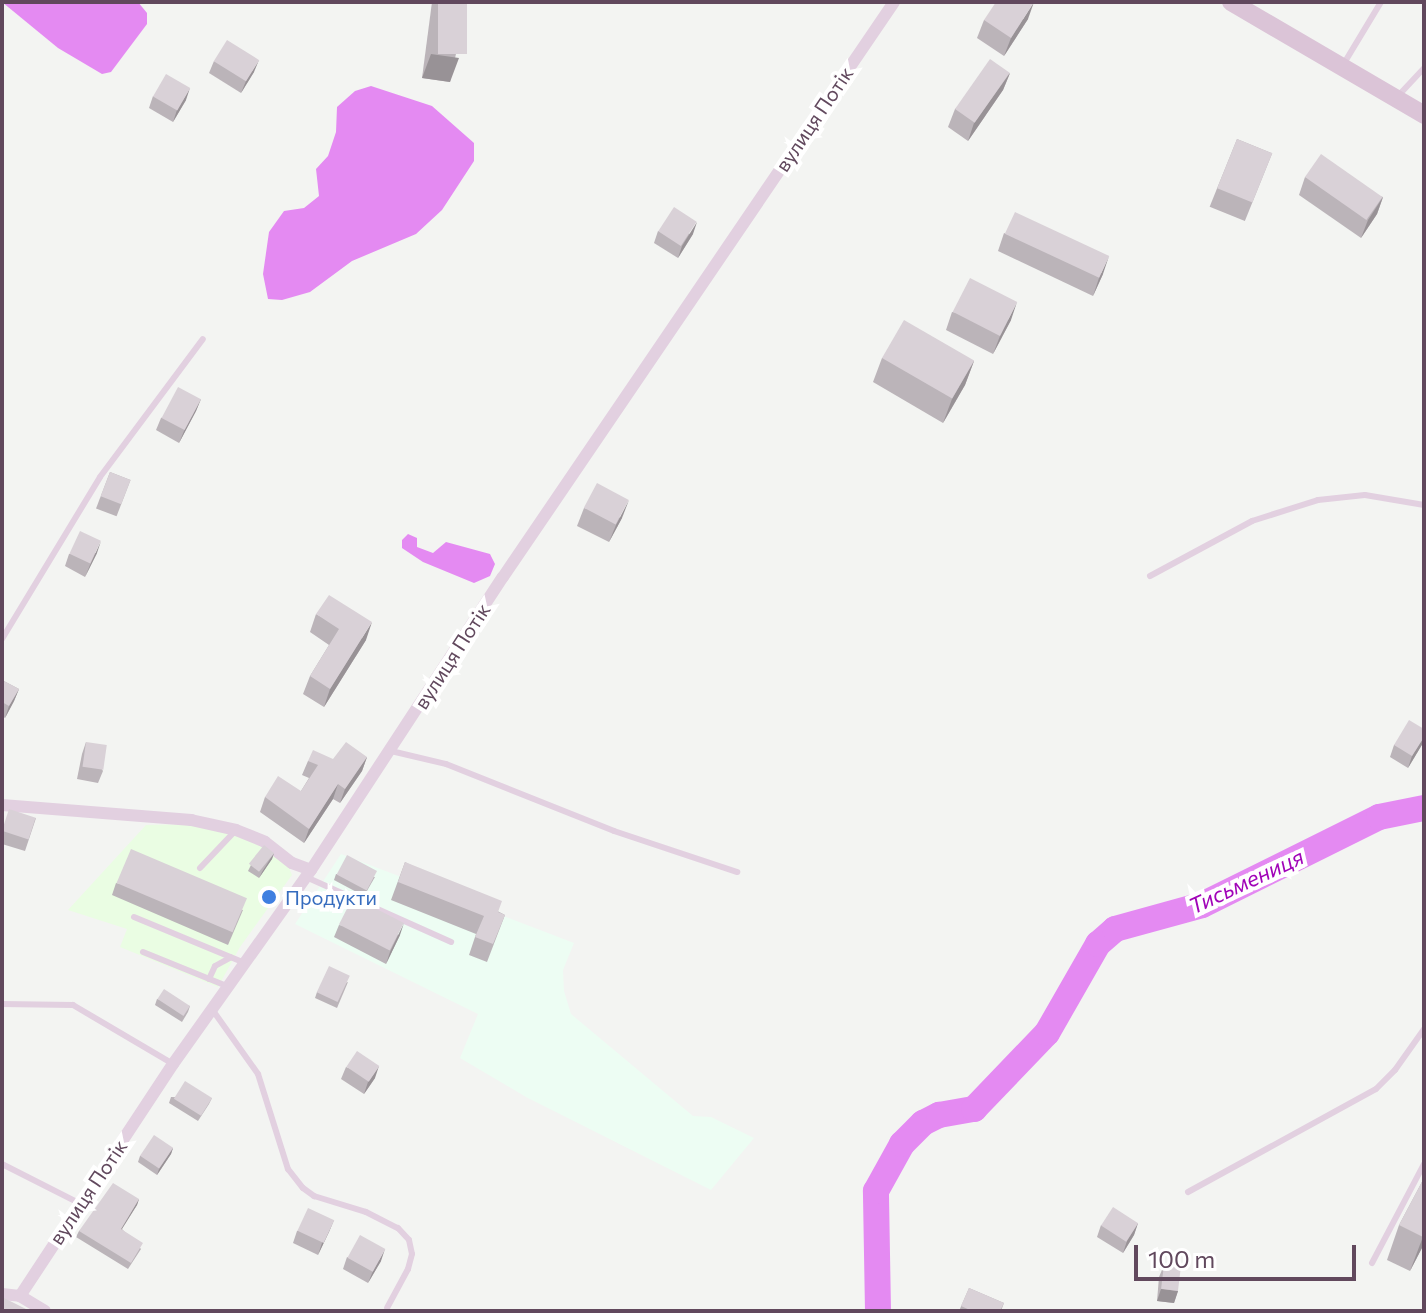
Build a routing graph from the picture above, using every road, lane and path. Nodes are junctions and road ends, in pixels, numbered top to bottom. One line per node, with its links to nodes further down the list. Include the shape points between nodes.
1 (894, 2): 12 (street, вулиця Потік, via 503,577)
2 (1231, 2): 4 (street)
3 (1381, 2): 4 (lane)
4 (1341, 68): 6 (street)
5 (1424, 68): 6 (lane)
6 (1396, 99): 7 (street)
7 (1424, 115)
8 (203, 339): 11 (lane, via 100,477)
9 (1424, 505): 10 (lane, via 1365,495 1318,500 1252,521)
10 (1150, 576)
11 (2, 639)
12 (391, 751): 16 (lane, via 446,764 614,831); 17 (street, вулиця Потік)
13 (2, 805): 14 (street, via 191,820)
14 (236, 830): 15 (lane); 17 (street, via 265,842)
15 (200, 868)
16 (737, 872)
17 (309, 873): 19 (lane); 22 (street, вулиця Потік)
18 (134, 917): 21 (lane)
19 (451, 942)
20 (143, 952): 23 (lane)
21 (231, 957): 22 (lane); 23 (lane, via 215,966)
22 (247, 964): 24 (street, вулиця Потік)
23 (209, 979): 24 (lane)
24 (230, 988): 26 (street, вулиця Потік)
25 (2, 1004): 28 (lane, via 73,1005)
26 (214, 1012): 28 (street, вулиця Потік); 36 (lane, via 258,1074 288,1169 303,1188 366,1212 398,1228 409,1240 408,1269)
27 (1424, 1029): 31 (lane, via 1376,1089)
28 (173, 1064): 32 (street, вулиця Потік)
29 (2, 1164): 32 (lane)
30 (1424, 1164): 33 (lane)
31 (1188, 1192)
32 (79, 1203): 35 (street, вулиця Потік)
33 (1372, 1263)
34 (2, 1294): 35 (street)
35 (20, 1296): 37 (street)
36 (387, 1308)
37 (45, 1311)

